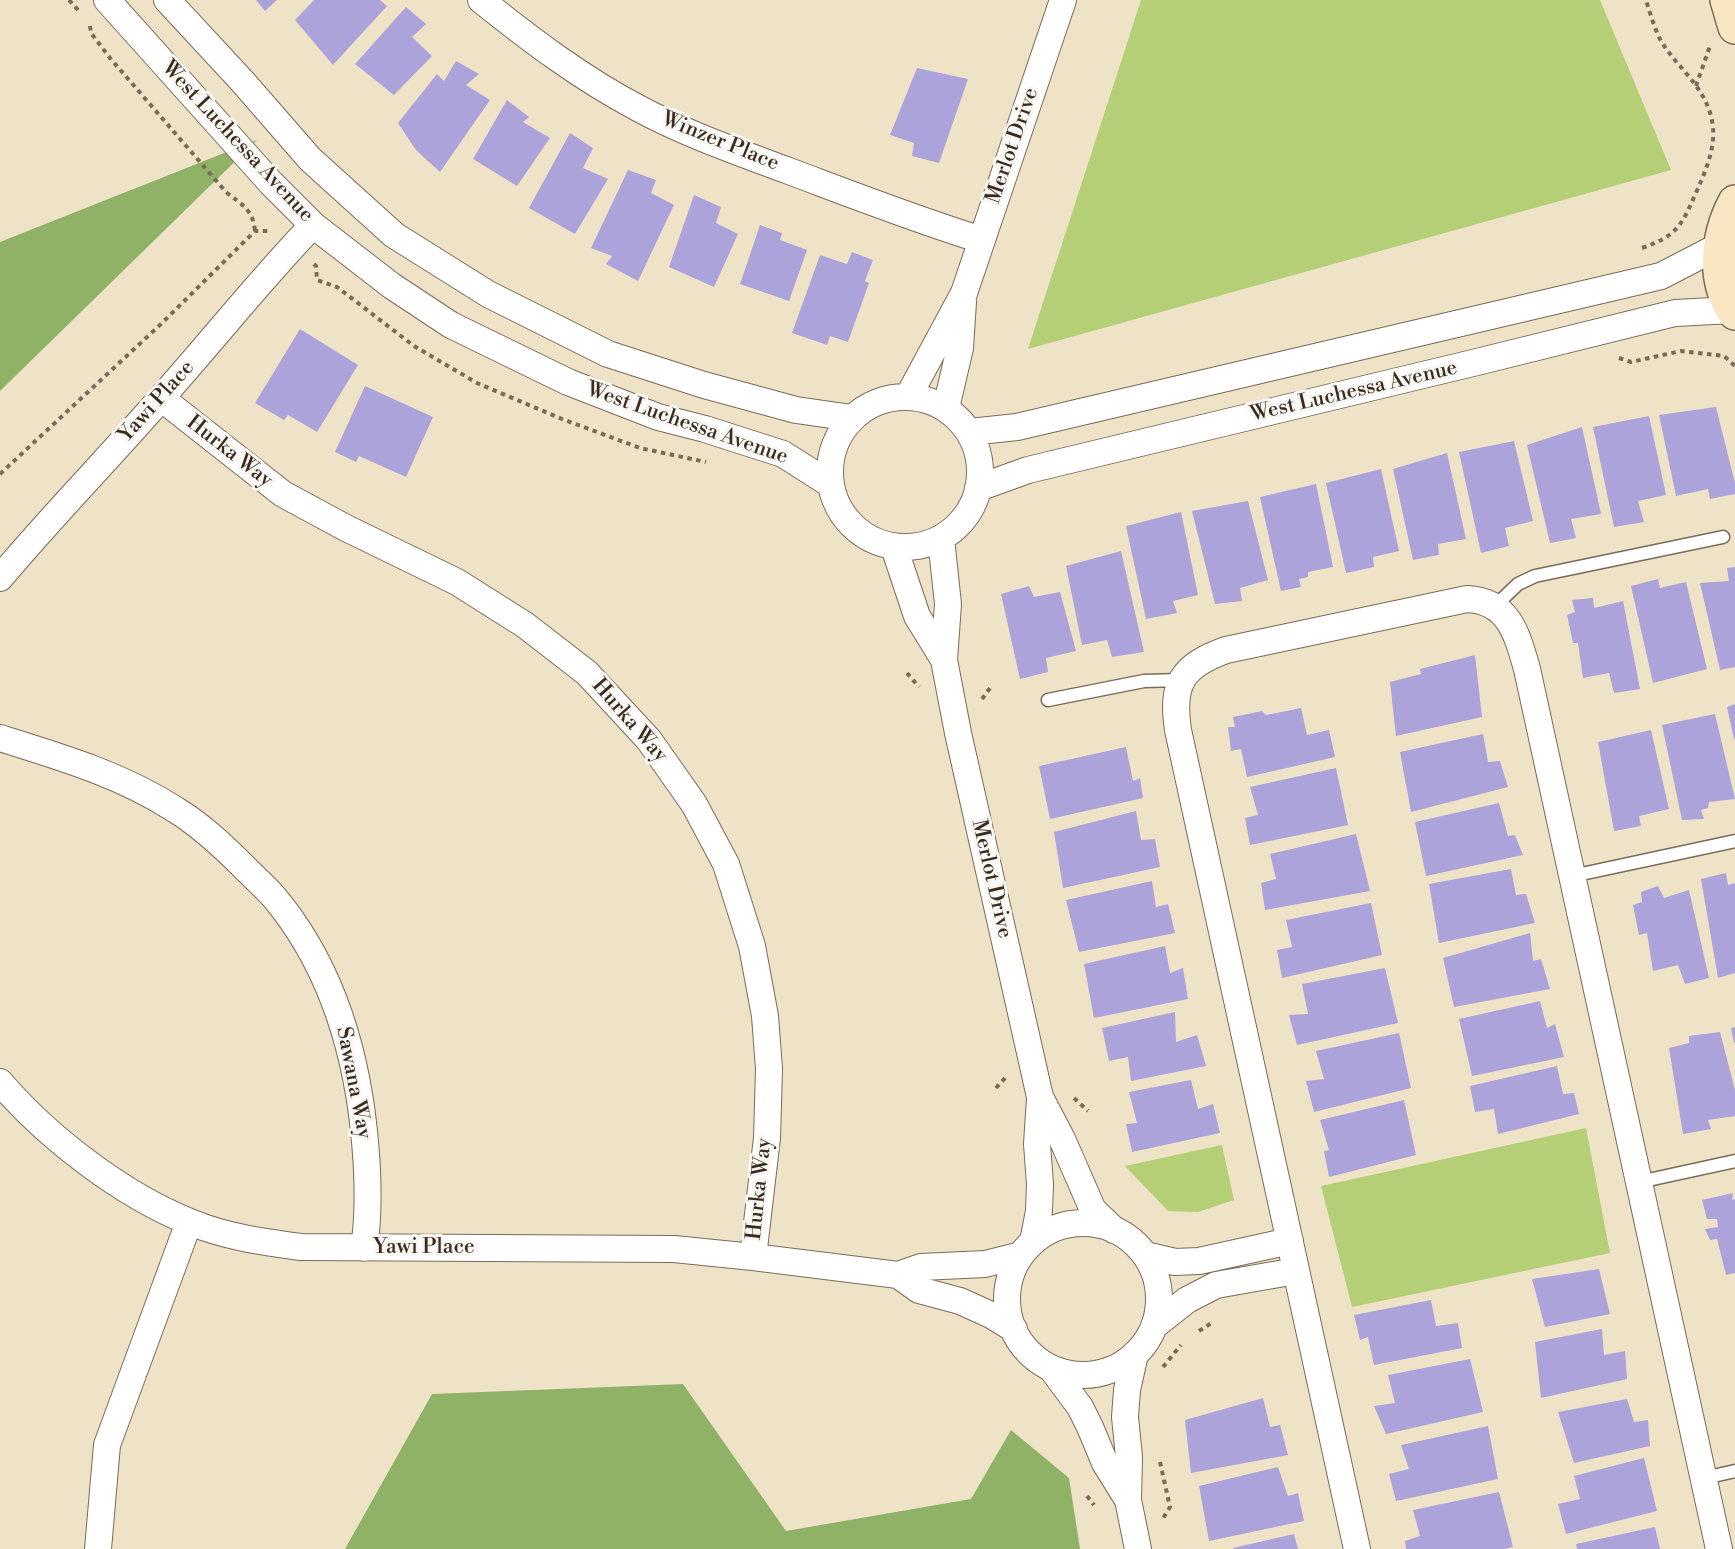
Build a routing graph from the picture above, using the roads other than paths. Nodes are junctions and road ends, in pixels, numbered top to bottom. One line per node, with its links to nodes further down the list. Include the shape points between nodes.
1 (107, 0): 8 (street, West Luchessa Avenue)
2 (167, 0): 16 (street, West Luchessa Avenue, via 310,159 394,235 488,294 619,358 796,410)
3 (481, 0): 9 (street, Winzer Place, via 540,47 640,109 710,141)
4 (1063, 0): 9 (street, Merlot Drive)
5 (1727, 0): 6 (main road)
6 (1735, 27)
7 (1735, 202): 10 (main road)
8 (313, 225): 14 (street, Yawi Place); 18 (street, West Luchessa Avenue, via 392,286 451,325 509,355 658,417 783,454)
9 (982, 240): 11 (street, Merlot Drive)
10 (1719, 246): 12 (main road, via 1721,279); 17 (street, West Luchessa Avenue, via 1661,276 1017,428)
11 (964, 293): 13 (street, Merlot Drive); 15 (street, Merlot Drive, via 960,348)
12 (1734, 312): 19 (street, West Luchessa Avenue, via 1675,313 1028,470)
13 (908, 397): 15 (street); 16 (street, via 871,404)
14 (161, 398): 23 (street, Yawi Place); 41 (street, Hurka Way, via 283,494 457,582 525,625 587,673 649,740 694,804 726,864 752,946 765,1016 769,1069 767,1138)
15 (946, 408): 17 (street)
16 (852, 418): 18 (street, via 837,437 830,460)
17 (970, 432): 19 (street, via 978,450)
18 (830, 484): 22 (street, via 837,507 851,526 871,540)
19 (978, 488): 21 (street, via 961,523)
20 (1724, 537): 24 (lane, via 1535,576 1518,584)
21 (941, 539): 22 (street, via 918,547); 25 (street, Merlot Drive, via 948,604)
22 (894, 547): 25 (street, Merlot Drive, via 917,616)
23 (0, 578)
24 (1495, 606): 26 (street, via 1467,598 1226,650 1192,666); 30 (street, via 1512,625 1527,669)
25 (944, 660): 32 (street, Merlot Drive)
26 (1182, 680): 27 (lane, via 1144,681); 37 (street, via 1175,709 1178,730)
27 (1048, 700)
28 (0, 738): 38 (street, Sawana Way, via 112,776 176,810 219,842 274,897 294,925 334,998 350,1046 367,1157 368,1218)
29 (1735, 841): 30 (lane)
30 (1572, 876): 34 (street)
31 (0, 1082): 35 (street, Yawi Place, via 29,1115 80,1156 133,1193)
32 (1040, 1097): 36 (street, Merlot Drive, via 1093,1210); 39 (street, Merlot Drive, via 1040,1212)
33 (1735, 1161): 34 (lane)
34 (1639, 1182): 49 (street)
35 (189, 1222): 38 (street, Yawi Place, via 245,1240 301,1247); 51 (street, via 107,1445)
36 (1114, 1230): 39 (street, Merlot Drive, via 1092,1224 1067,1224 1044,1234); 40 (street, Merlot Drive, via 1134,1242)
37 (1290, 1241): 40 (street, via 1199,1261 1175,1262); 42 (street)
38 (364, 1248): 41 (street, Yawi Place, via 604,1248)
39 (1027, 1249): 43 (street, via 985,1264 921,1267); 45 (street, Merlot Drive, via 1010,1279 1007,1297)
40 (1145, 1255): 44 (street, Merlot Drive, via 1158,1284 1159,1310)
41 (753, 1257): 43 (street, Yawi Place)
42 (1296, 1271): 44 (street, via 1216,1286 1188,1300); 53 (street)
43 (898, 1275): 45 (street, via 919,1290 960,1301)
44 (1154, 1326): 46 (street, Merlot Drive)
45 (1014, 1329): 47 (street, Merlot Drive, via 1032,1355)
46 (1135, 1354): 47 (street, Merlot Drive, via 1110,1370 1092,1374); 50 (street, Merlot Drive, via 1125,1417)
47 (1051, 1368): 50 (street, Merlot Drive, via 1080,1407 1105,1463)
48 (1735, 1471): 49 (lane)
49 (1704, 1478): 54 (street)
50 (1128, 1500): 52 (street, Merlot Drive)
51 (98, 1549)
52 (1138, 1549)
53 (1357, 1549)
54 (1719, 1549)

